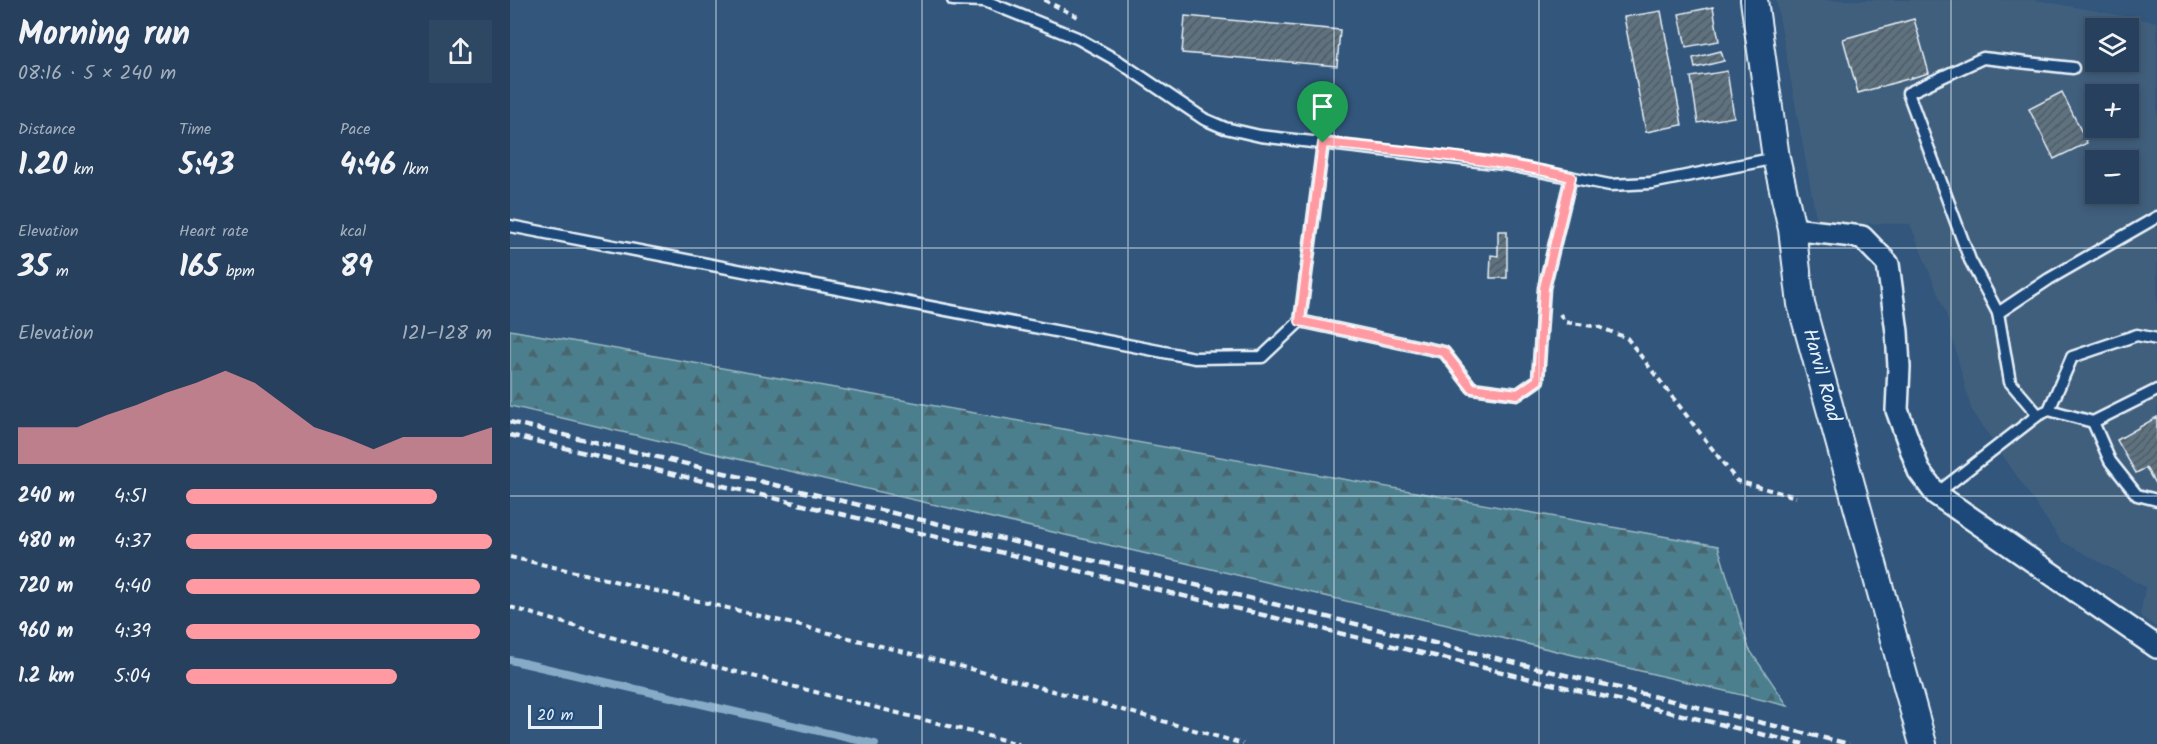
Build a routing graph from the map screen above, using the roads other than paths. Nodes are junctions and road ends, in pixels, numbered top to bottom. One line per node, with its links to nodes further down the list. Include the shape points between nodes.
1 (953, 0): 4 (lane, via 985,1 1077,38 1204,119 1225,128)
2 (1754, 0): 5 (street, Harvil Road)
3 (2073, 68): 10 (lane, via 1983,58 1908,93 1970,260)
4 (1323, 143): 6 (lane, via 1493,162); 11 (lane)
5 (1776, 158): 6 (lane, via 1651,183 1610,185); 9 (street, Harvil Road)
6 (1571, 177): 11 (lane, via 1544,288 1538,380 1518,394 1472,388 1444,352)
7 (2157, 217): 10 (lane)
8 (510, 226): 11 (lane, via 1195,358 1262,357)
9 (1791, 229): 17 (street, via 1862,237 1888,264 1897,332 1897,410 1919,471); 20 (street, Harvil Road, via 1801,304)
10 (1998, 313): 15 (lane, via 2010,382)
11 (1300, 321)
12 (2157, 339): 14 (lane, via 2137,335 2072,357)
13 (2157, 390): 16 (lane)
14 (2049, 410): 15 (lane); 16 (lane)
15 (2038, 415): 17 (lane)
16 (2093, 422): 18 (lane, via 2110,461 2137,495)
17 (1936, 494): 19 (street)
18 (2157, 501)
19 (2157, 647)
20 (1923, 744)

